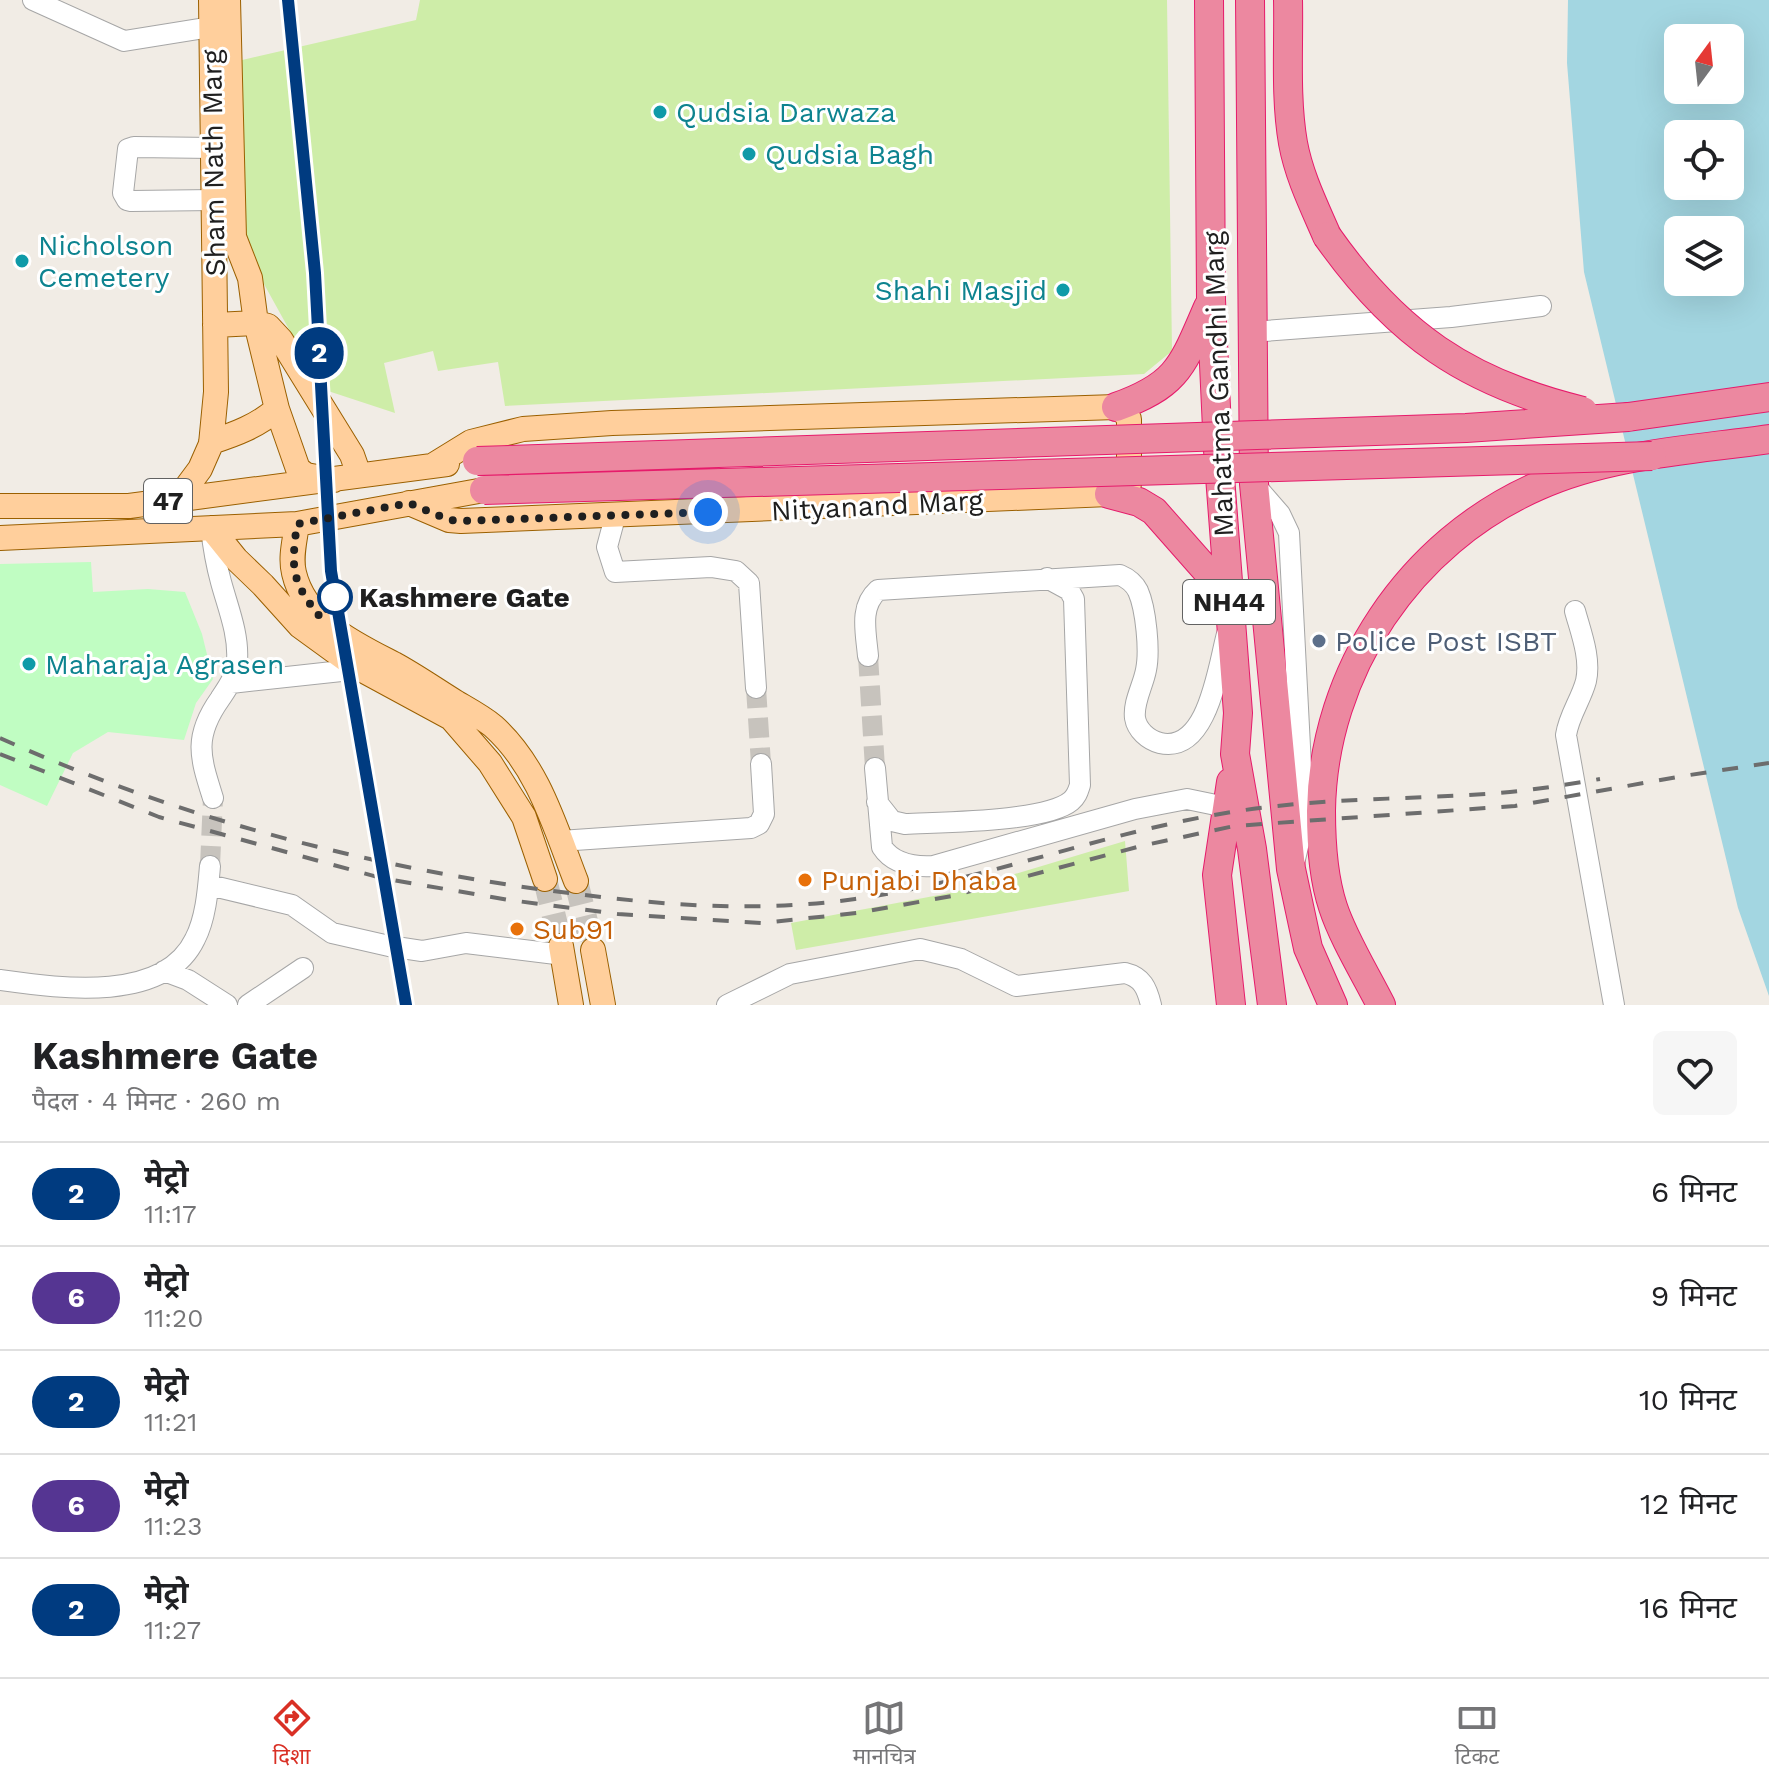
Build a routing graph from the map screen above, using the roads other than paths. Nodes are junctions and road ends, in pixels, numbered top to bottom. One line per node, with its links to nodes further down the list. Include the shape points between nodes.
1 (33, 0): 8 (street, via 124,41)
2 (211, 0): 8 (main road, Sham Nath Marg)
3 (228, 0): 14 (main road, Sham Nath Marg, via 234,237 250,278)
4 (1200, 0): 9 (main road)
5 (1209, 0): 9 (highway, Mahatma Gandhi Marg)
6 (1250, 0): 16 (highway, Mahatma Gandhi Marg)
7 (1288, 0): 20 (highway, bridge, via 1293,142 1327,236 1354,273 1384,307 1456,363 1539,400)
8 (211, 27): 10 (main road, Sham Nath Marg)
9 (1210, 41): 12 (highway, Mahatma Gandhi Marg)
10 (213, 148): 11 (main road, Sham Nath Marg); 11 (street, via 128,149 123,193 131,201)
11 (214, 200): 15 (main road, Sham Nath Marg)
12 (1211, 300): 18 (highway, via 1178,370 1157,389); 38 (highway, Mahatma Gandhi Marg / NH44)
13 (1541, 306): 16 (street)
14 (256, 323): 15 (main road); 19 (main road, Sham Nath Marg); 26 (main road, via 268,326 281,340)
15 (215, 325): 22 (main road, Sham Nath Marg)
16 (1251, 332): 67 (highway, Mahatma Gandhi Marg, via 1254,484 1291,869 1308,948)
17 (1769, 397): 20 (highway)
18 (1116, 407): 25 (main road, 47, via 523,429 471,442); 29 (main road, via 1129,419 1129,484 1125,491)
19 (277, 409): 22 (main road, via 240,433); 27 (main road, Sham Nath Marg, via 298,469)
20 (1628, 417): 24 (highway, bridge, via 1466,428)
21 (1769, 439): 23 (highway)
22 (211, 442): 30 (main road, via 200,469)
23 (1652, 456): 28 (highway, bridge); 68 (highway, bridge, via 1574,472 1502,503 1469,525 1411,578 1366,642 1333,727 1321,830 1333,908)
24 (477, 461): 25 (main road, 47)
25 (432, 466): 26 (main road, 47)
26 (359, 475): 27 (main road, 47)
27 (334, 480): 30 (main road, 47)
28 (484, 490): 31 (main road, 47)
29 (1109, 494): 33 (main road, Nityanand Marg); 38 (highway, via 1154,511)
30 (177, 500): 32 (main road, 47, via 129,506)
31 (409, 503): 33 (main road, Nityanand Marg, via 461,521); 34 (main road, 47)
32 (0, 506)
33 (615, 517): 43 (street, via 607,547 615,572 711,567 736,571 749,583)
34 (297, 524): 35 (main road, 47); 50 (main road, via 294,574 321,618 363,650 492,725 536,782)
35 (211, 528): 36 (main road, 47); 41 (main road, via 300,626); 42 (street, via 238,652)
36 (0, 538)
37 (1047, 578): 38 (street, via 1112,574 1135,586 1148,658 1135,720 1146,736 1160,743 1180,743 1199,726); 40 (street, via 878,590 865,609); 48 (street, via 1069,590 1074,599 1078,794 1062,806 1024,816 905,824 892,821)
38 (1230, 606): 44 (highway, Mahatma Gandhi Marg / NH44, via 1238,713)
39 (1575, 611): 69 (street, via 1588,663 1566,735)
40 (868, 656)
41 (360, 669): 42 (street); 51 (main road, via 451,718 490,763 524,817)
42 (231, 683): 47 (street, via 201,733 202,765)
43 (756, 688)
44 (1235, 754): 49 (highway); 66 (highway, Mahatma Gandhi Marg)
45 (761, 764): 50 (street, via 764,814 751,828)
46 (875, 768): 48 (street)
47 (213, 798)
48 (877, 802): 49 (street, via 887,854 925,866 1187,799 1216,805)
49 (1227, 816): 65 (highway, via 1217,875)
50 (560, 841): 52 (main road)
51 (545, 879)
52 (576, 881)
53 (563, 950): 56 (street, via 466,943 422,951 389,946 332,933 292,905 209,875 197,937); 61 (main road)
54 (593, 950): 62 (main road)
55 (303, 968): 60 (street)
56 (164, 971): 58 (street); 59 (street)
57 (0, 980): 58 (street)
58 (106, 996)
59 (227, 1005)
60 (248, 1005)
61 (571, 1005)
62 (603, 1005)
63 (727, 1005): 64 (street, via 790,974 920,949 961,959 1016,986 1134,975 1145,984)
64 (1151, 1005)
65 (1231, 1005)
66 (1272, 1005)
67 (1333, 1005)
68 (1381, 1005)
69 (1614, 1005)

